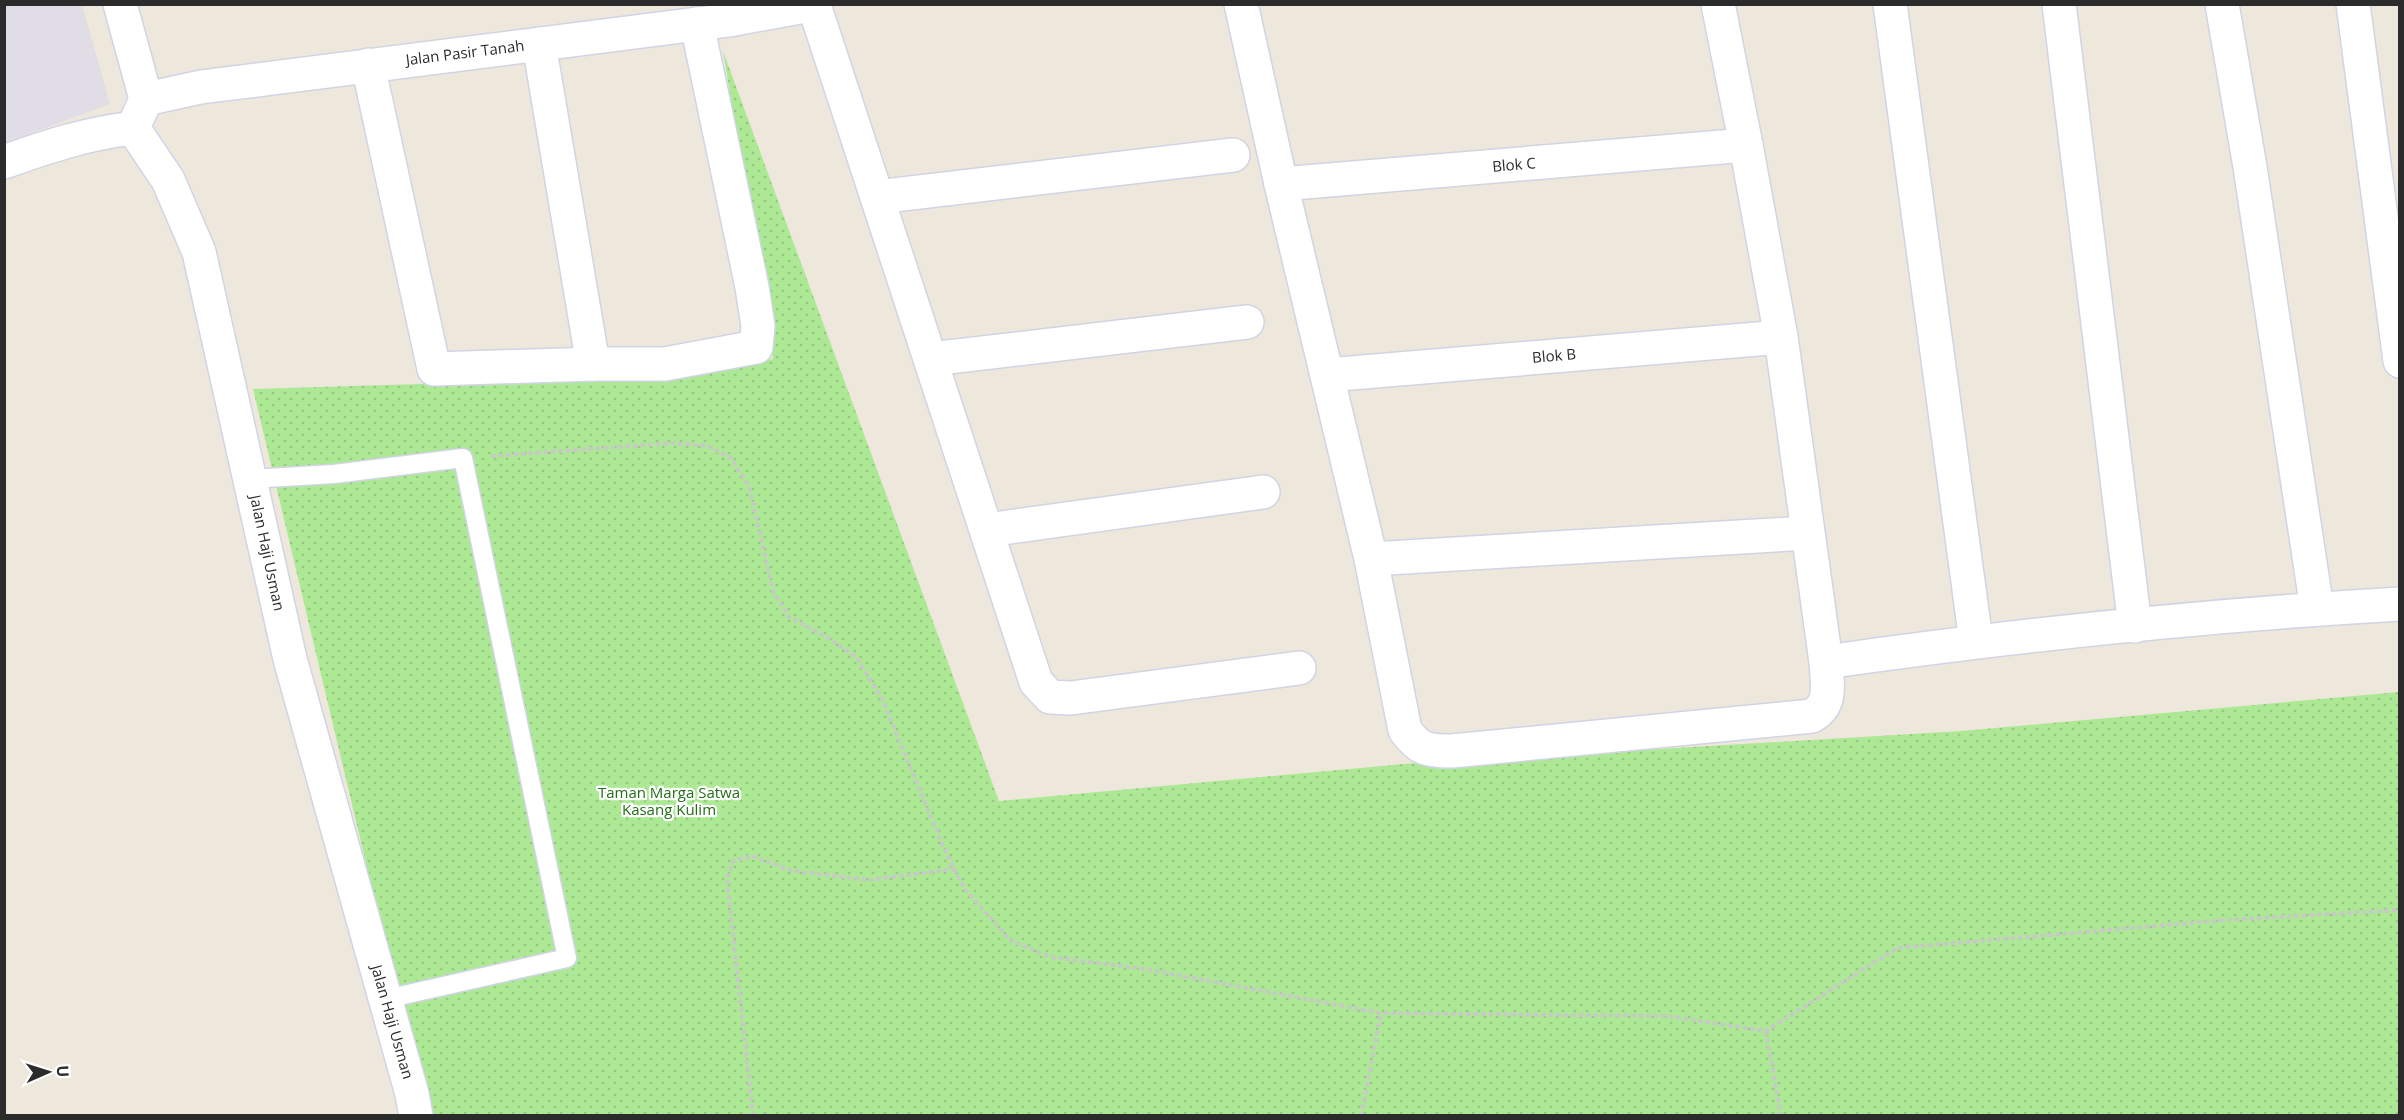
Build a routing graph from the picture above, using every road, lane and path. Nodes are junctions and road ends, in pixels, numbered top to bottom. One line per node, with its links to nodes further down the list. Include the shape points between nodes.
1 (120, 4): 13 (street)
2 (1241, 4): 18 (street)
3 (1718, 4): 15 (street)
4 (1890, 4): 35 (street)
5 (2059, 4): 34 (street)
6 (2222, 4): 33 (street)
7 (2353, 4): 23 (street)
8 (815, 5): 9 (street, Jalan Pasir Tanah); 19 (street)
9 (727, 12): 10 (street, Jalan Pasir Tanah)
10 (697, 24): 11 (street, Jalan Pasir Tanah); 24 (street, via 752,287 758,326 756,347 665,364)
11 (539, 44): 12 (street, Jalan Pasir Tanah); 24 (street)
12 (368, 65): 13 (street, Jalan Pasir Tanah, via 201,87); 24 (street, via 434,369)
13 (146, 99): 14 (street)
14 (133, 128): 17 (street, via 69,139); 27 (street, Jalan Haji Usman, via 168,180 199,252)
15 (1746, 145): 18 (street, Blok C); 21 (street)
16 (1233, 155): 19 (street)
17 (4, 162)
18 (1281, 184): 25 (street)
19 (877, 197): 22 (street)
20 (1247, 322): 22 (street)
21 (1781, 337): 25 (street, Blok B); 30 (street)
22 (930, 359): 29 (street)
23 (2400, 361)
24 (593, 364)
25 (1328, 375): 31 (street)
26 (463, 458): 27 (lane, via 334,474); 38 (path, via 674,443 707,446 731,458 749,486 773,591 789,617 857,658 882,699); 40 (lane, via 567,958)
27 (251, 479): 40 (street, Jalan Haji Usman, via 290,659)
28 (1263, 492): 29 (street)
29 (987, 530): 37 (street, via 1036,682 1050,697 1071,698)
30 (1807, 533): 31 (street); 36 (street)
31 (1371, 559): 36 (street, via 1405,730 1416,745 1435,751 1812,716 1825,704)
32 (2400, 604): 33 (street)
33 (2317, 609): 34 (street)
34 (2135, 626): 35 (street)
35 (1976, 641): 36 (street)
36 (1826, 662)
37 (1299, 668)
38 (954, 868): 41 (path, via 963,887 1010,940 1050,957 1145,969); 44 (path, via 869,880 792,871 752,856 733,861 727,880)
39 (2400, 910): 42 (path, via 2226,920 1897,948)
40 (386, 999): 43 (street, Jalan Haji Usman)
41 (1381, 1013): 42 (path, via 1667,1016); 45 (path)
42 (1766, 1031): 46 (path)
43 (416, 1116)
44 (753, 1116)
45 (1361, 1116)
46 (1781, 1116)

